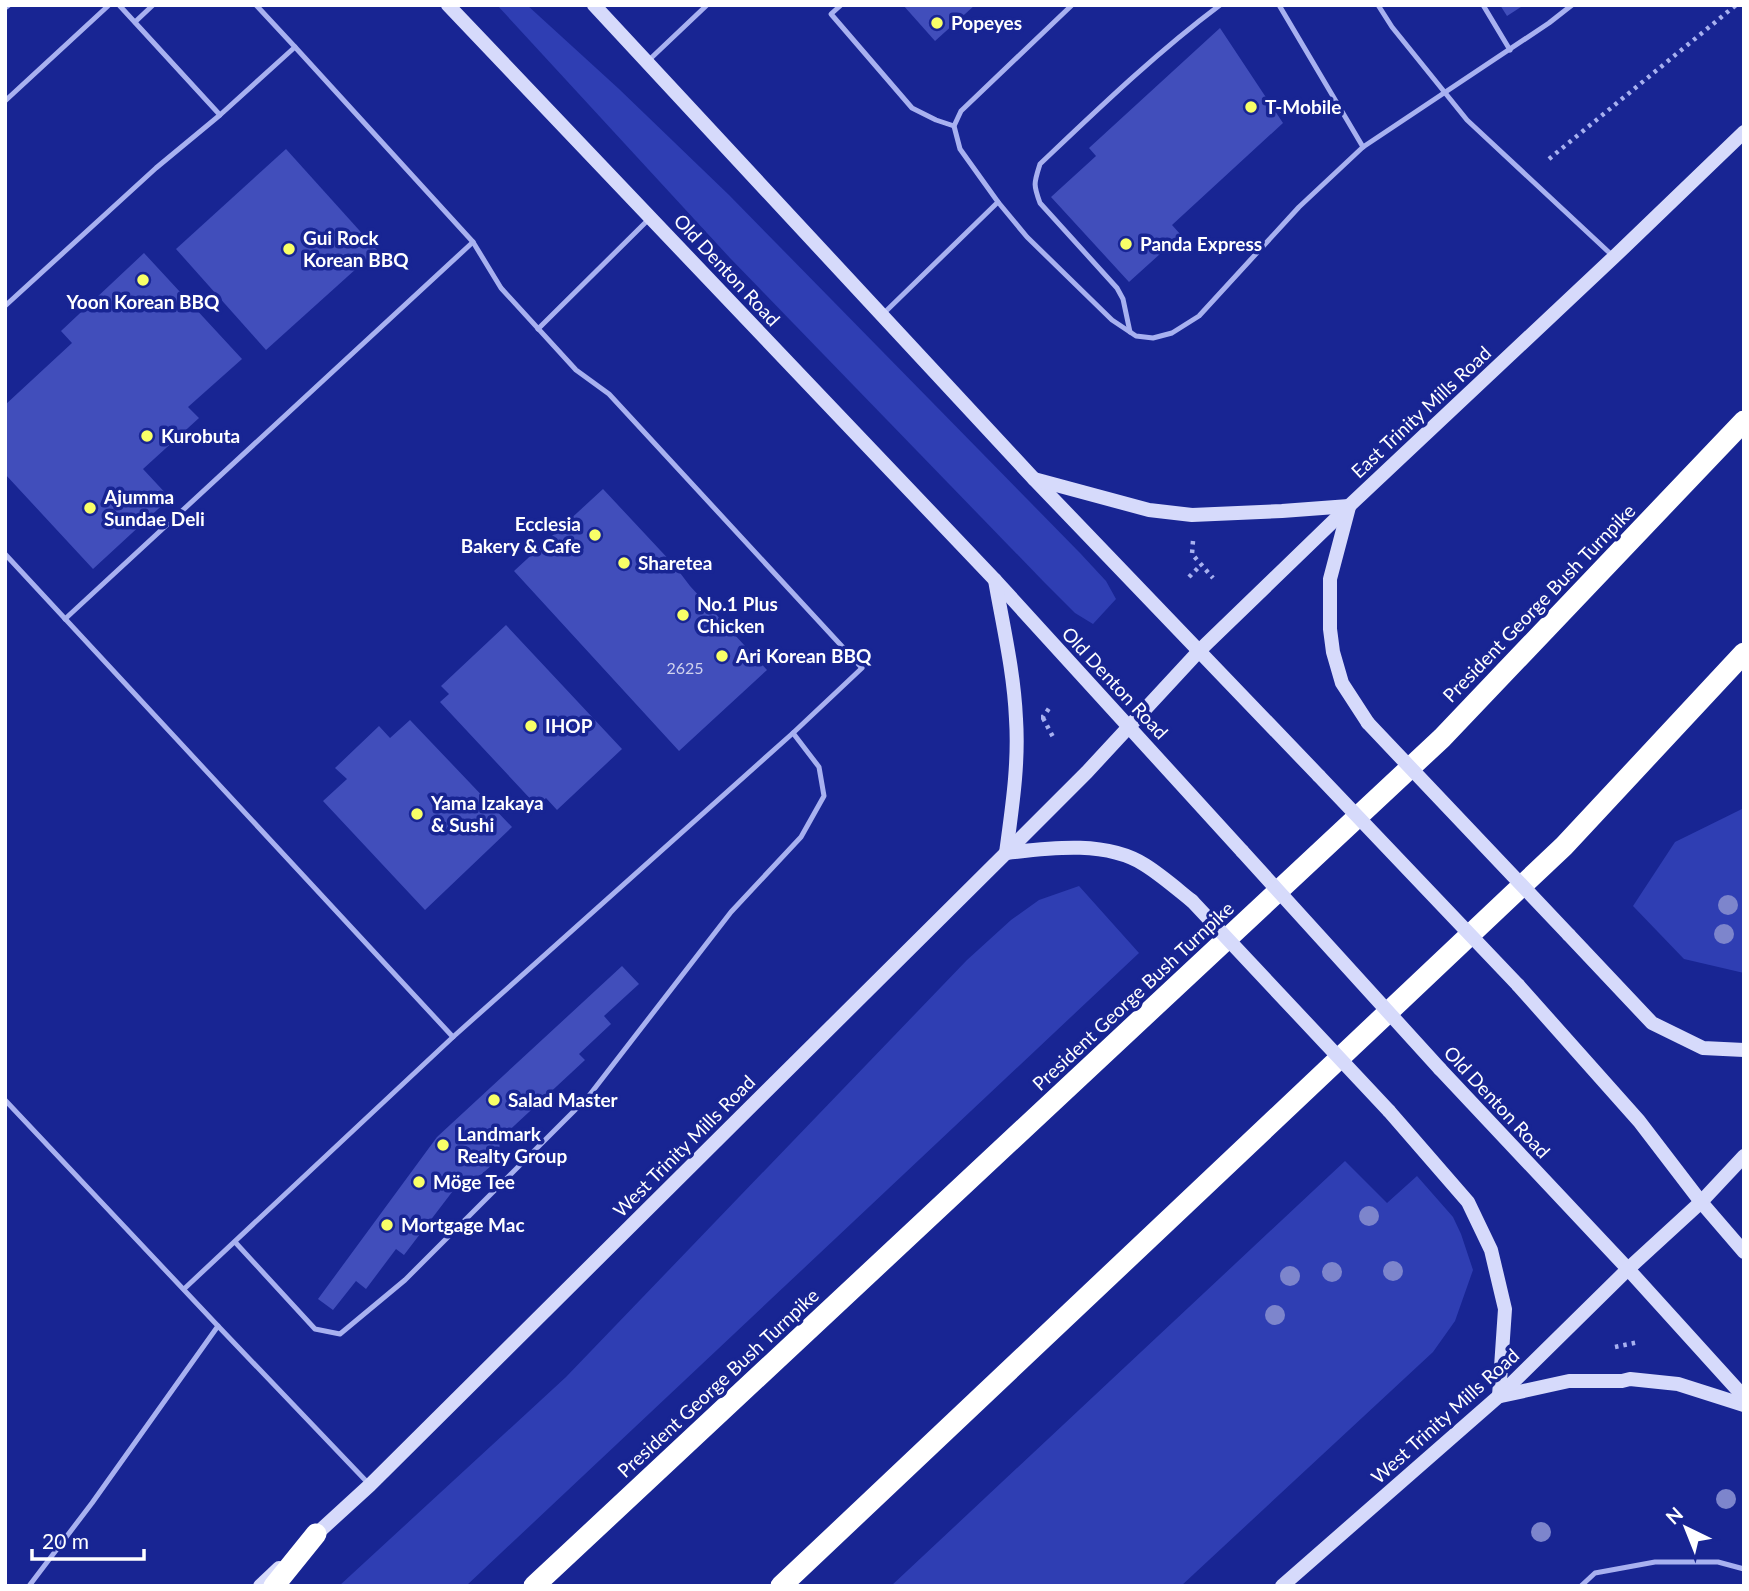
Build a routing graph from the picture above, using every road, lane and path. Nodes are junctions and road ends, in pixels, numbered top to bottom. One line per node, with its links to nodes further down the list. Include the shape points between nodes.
1 (109, 5): 21 (lane)
2 (119, 5): 16 (lane)
3 (153, 5): 16 (lane)
4 (256, 5): 17 (lane)
5 (448, 5): 28 (main road, Old Denton Road)
6 (594, 5): 19 (main road)
7 (707, 5): 19 (lane)
8 (841, 5): 23 (lane, via 831,14 912,108)
9 (1072, 5): 23 (lane, via 961,111)
10 (1220, 5): 34 (lane, via 1090,116 1040,163 1037,173 1034,186 1040,202 1117,288)
11 (1279, 5): 25 (lane)
12 (1378, 5): 20 (lane)
13 (1483, 5): 18 (lane)
14 (1572, 5): 18 (lane)
15 (1736, 5): 26 (path)
16 (135, 22): 22 (lane)
17 (295, 47): 22 (lane); 29 (lane)
18 (1510, 50): 20 (lane)
19 (647, 62): 32 (main road)
20 (1445, 93): 25 (lane); 30 (lane, via 1467,120)
21 (5, 101)
22 (220, 115): 31 (lane)
23 (954, 126): 27 (lane, via 960,149)
24 (1744, 132): 30 (main road, East Trinity Mills Road)
25 (1363, 147): 34 (lane, via 1299,207 1199,316 1172,333 1153,338)
26 (1549, 159)
27 (998, 202): 32 (lane); 34 (lane, via 1027,237)
28 (651, 217): 33 (lane); 43 (main road, Old Denton Road)
29 (473, 242): 33 (lane, via 501,288); 44 (lane)
30 (1614, 257): 37 (main road, East Trinity Mills Road)
31 (5, 306)
32 (882, 315): 36 (main road)
33 (538, 329): 49 (lane, via 576,370 609,394 862,668)
34 (1130, 332)
35 (1744, 421): 73 (highway, President George Bush Turnpike, via 1442,738)
36 (1034, 479): 37 (main road, via 1149,510 1192,514); 45 (main road)
37 (1349, 506): 45 (main road, East Trinity Mills Road); 53 (main road, bridge, via 1330,579 1330,629 1342,682 1368,723 1652,1023 1703,1048)
38 (1193, 537): 40 (path, via 1192,554)
39 (5, 554): 44 (lane)
40 (1201, 565): 41 (path); 42 (path)
41 (1189, 577)
42 (1213, 578)
43 (995, 580): 48 (main road, Old Denton Road); 51 (main road, via 1017,719 1016,775)
44 (65, 619): 52 (lane)
45 (1199, 651): 48 (main road, East Trinity Mills Road); 56 (main road, bridge, via 1518,985 1639,1121)
46 (1744, 653): 74 (highway, via 1564,846)
47 (1043, 717): 50 (path)
48 (1130, 727): 51 (main road, West Trinity Mills Road); 59 (main road, Old Denton Road, bridge, via 1440,1069)
49 (793, 733): 52 (lane); 57 (lane, via 820,767 824,796 801,837 731,912 588,1097 405,1280 340,1334 315,1329)
50 (1053, 737)
51 (1006, 853): 64 (main road, bridge, via 1097,850 1143,864 1192,901 1389,1111 1468,1202 1491,1250 1505,1309); 67 (main road, West Trinity Mills Road)
52 (453, 1037): 57 (lane)
53 (1744, 1050)
54 (5, 1100): 60 (lane)
55 (1744, 1156): 56 (main road)
56 (1702, 1202): 58 (main road); 59 (main road)
57 (235, 1242): 60 (lane)
58 (1744, 1252)
59 (1629, 1269): 64 (main road, West Trinity Mills Road); 65 (main road, Old Denton Road)
60 (184, 1289): 61 (lane)
61 (218, 1326): 67 (lane); 70 (lane)
62 (1613, 1340): 63 (path, via 1615,1347)
63 (1639, 1342)
64 (1499, 1396): 66 (main road, via 1569,1381 1630,1379 1678,1384); 75 (main road, West Trinity Mills Road)
65 (1744, 1396)
66 (1744, 1405)
67 (370, 1485): 68 (main road, West Trinity Mills Road)
68 (316, 1534): 71 (main road, West Trinity Mills Road); 72 (highway)
69 (1744, 1569): 76 (lane, via 1717,1562 1655,1562 1595,1573)
70 (29, 1586)
71 (260, 1586)
72 (274, 1586)
73 (534, 1586)
74 (781, 1586)
75 (1282, 1586)
76 (1581, 1586)

